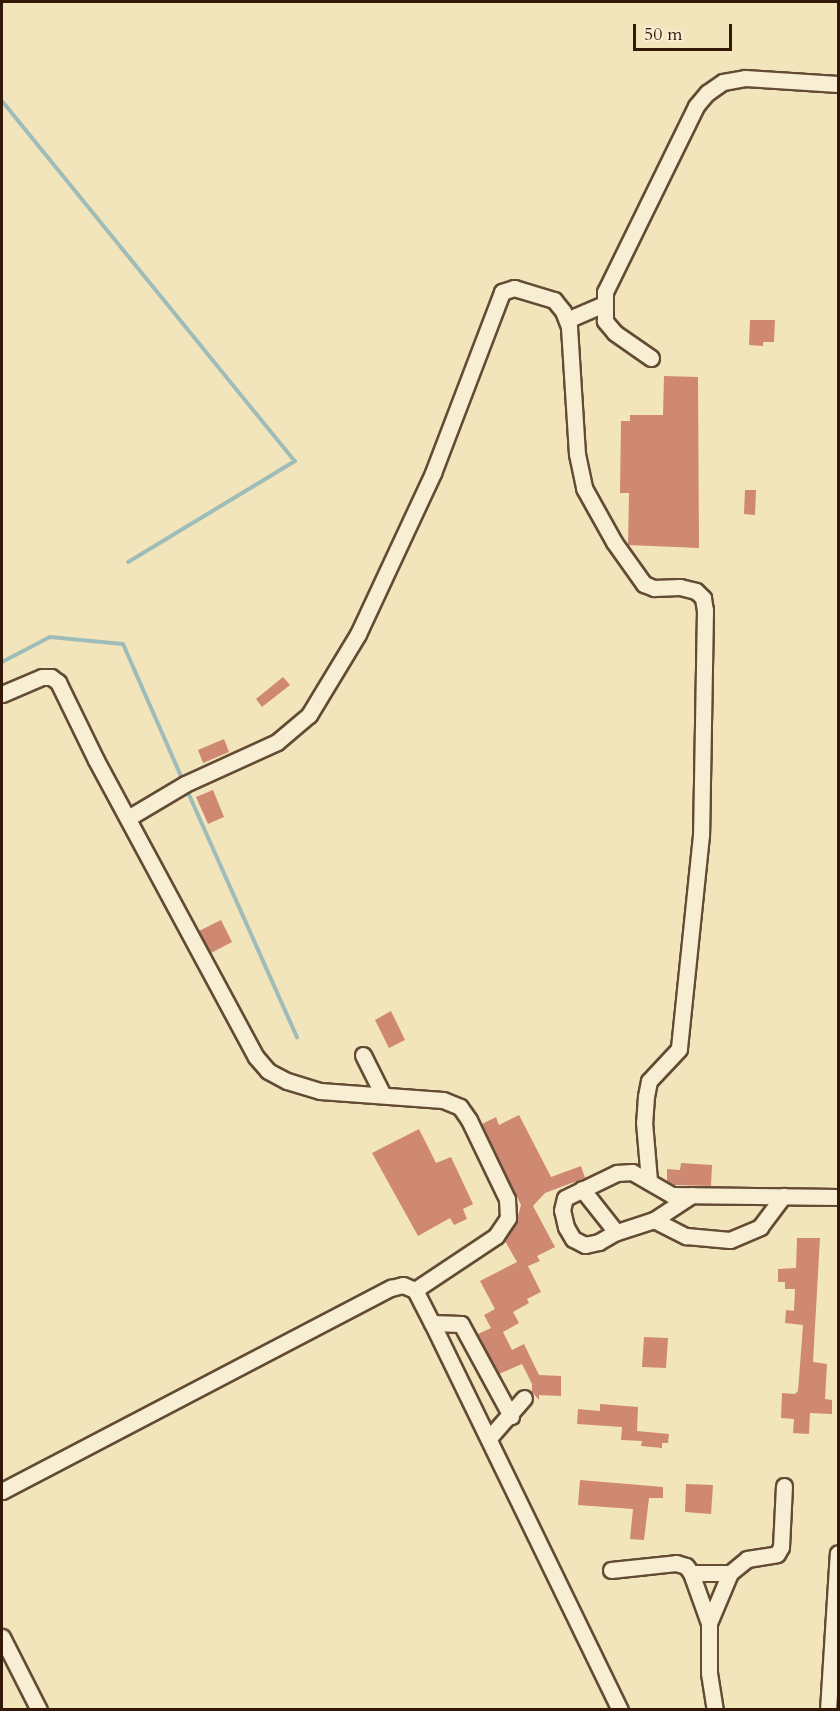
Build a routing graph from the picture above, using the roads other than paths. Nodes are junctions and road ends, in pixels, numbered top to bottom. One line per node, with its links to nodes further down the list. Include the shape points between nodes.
1 (838, 84): 2 (lane, via 745,78 723,82 707,93 688,118 605,292)
2 (603, 304): 3 (lane); 4 (lane, via 605,321 615,333)
3 (567, 320): 6 (lane, via 554,300 542,294 514,288 502,292 433,473 358,634 309,715 277,742 184,784); 9 (lane, via 577,454 584,488 614,542 644,584 696,591 703,598 705,610 701,835 678,1049 649,1081 646,1096)
4 (651, 358)
5 (2, 694): 6 (lane, via 42,677 58,682)
6 (128, 818): 8 (lane, via 256,1057 268,1071 287,1082 320,1091)
7 (363, 1055): 8 (lane)
8 (383, 1095): 16 (lane, via 443,1100 460,1107 509,1209 508,1218 496,1236)
9 (649, 1180): 10 (lane, via 632,1172 617,1173); 11 (lane, via 655,1188 672,1195)
10 (582, 1189): 15 (lane); 15 (lane, via 565,1198 562,1210 573,1239 585,1245)
11 (692, 1195): 12 (lane); 14 (lane)
12 (783, 1196): 13 (lane); 14 (lane, via 760,1227 730,1240 686,1236)
13 (838, 1197)
14 (654, 1220): 15 (lane)
15 (616, 1232)
16 (415, 1290): 17 (lane); 22 (lane, via 403,1285 391,1288)
17 (432, 1323): 19 (lane, via 461,1324); 20 (lane)
18 (524, 1398): 19 (lane)
19 (511, 1416): 20 (lane)
20 (489, 1438): 32 (lane)
21 (784, 1486): 26 (lane, via 781,1547 777,1554 747,1559)
22 (2, 1491)
23 (838, 1553): 29 (lane)
24 (611, 1570): 25 (lane, via 676,1563 686,1566)
25 (691, 1573): 26 (lane); 27 (lane)
26 (730, 1573): 27 (lane)
27 (709, 1623): 33 (lane, via 709,1673)
28 (2, 1637): 31 (lane)
29 (835, 1652): 30 (lane)
30 (834, 1673): 34 (lane)
31 (39, 1710)
32 (620, 1710)
33 (715, 1710)
34 (828, 1710)

